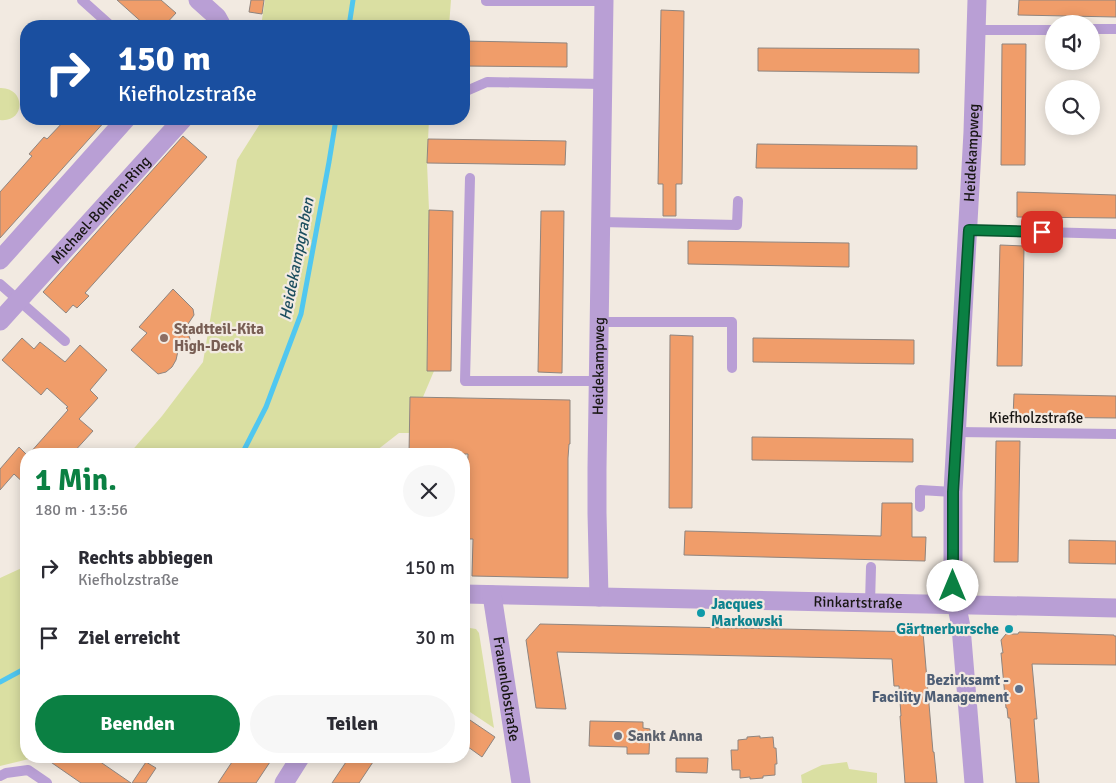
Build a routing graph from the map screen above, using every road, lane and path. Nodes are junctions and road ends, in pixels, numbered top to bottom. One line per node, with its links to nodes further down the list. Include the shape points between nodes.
1 (82, 0): 6 (lane)
2 (198, 0): 7 (street)
3 (486, 0): 4 (lane)
4 (604, 0): 12 (street, Heidekampweg)
5 (977, 0): 10 (street, Heidekampweg)
6 (104, 20)
7 (214, 20)
8 (1100, 29): 9 (lane)
9 (1116, 29)
10 (977, 30): 11 (lane); 19 (street, Heidekampweg)
11 (1045, 30)
12 (602, 84): 13 (lane, via 487,82); 18 (street, Heidekampweg)
13 (470, 89)
14 (121, 125): 21 (street)
15 (177, 125): 23 (street, Michael-Bohnen-Ring)
16 (470, 178): 28 (lane, via 466,382)
17 (738, 201): 18 (lane, via 737,225)
18 (601, 222): 25 (street, Heidekampweg)
19 (969, 230): 20 (lane); 29 (street, Heidekampweg)
20 (1116, 234)
21 (0, 260)
22 (0, 284): 23 (lane)
23 (18, 300): 24 (street, Michael-Bohnen-Ring); 26 (lane)
24 (0, 321)
25 (599, 322): 27 (lane, via 732,322); 28 (street, Heidekampweg)
26 (64, 341)
27 (732, 368)
28 (599, 381): 36 (street, Heidekampweg, via 596,513)
29 (956, 432): 30 (lane, Kiefholzstraße); 31 (street, Heidekampweg)
30 (1116, 434)
31 (953, 492): 32 (lane, via 920,490); 38 (street, Heidekampweg)
32 (920, 507)
33 (871, 567): 37 (lane)
34 (470, 594): 35 (street)
35 (492, 595): 36 (street); 44 (street, Frauenlobstraße)
36 (599, 597): 37 (street, Rinkartstraße)
37 (870, 603): 38 (street, Rinkartstraße)
38 (956, 605): 39 (street, Rinkartstraße); 45 (street, Heidekampweg, via 961,627)
39 (1116, 608)
40 (297, 763): 43 (street)
41 (0, 776): 42 (lane, via 28,770)
42 (47, 783)
43 (284, 783)
44 (521, 783)
45 (974, 783)

